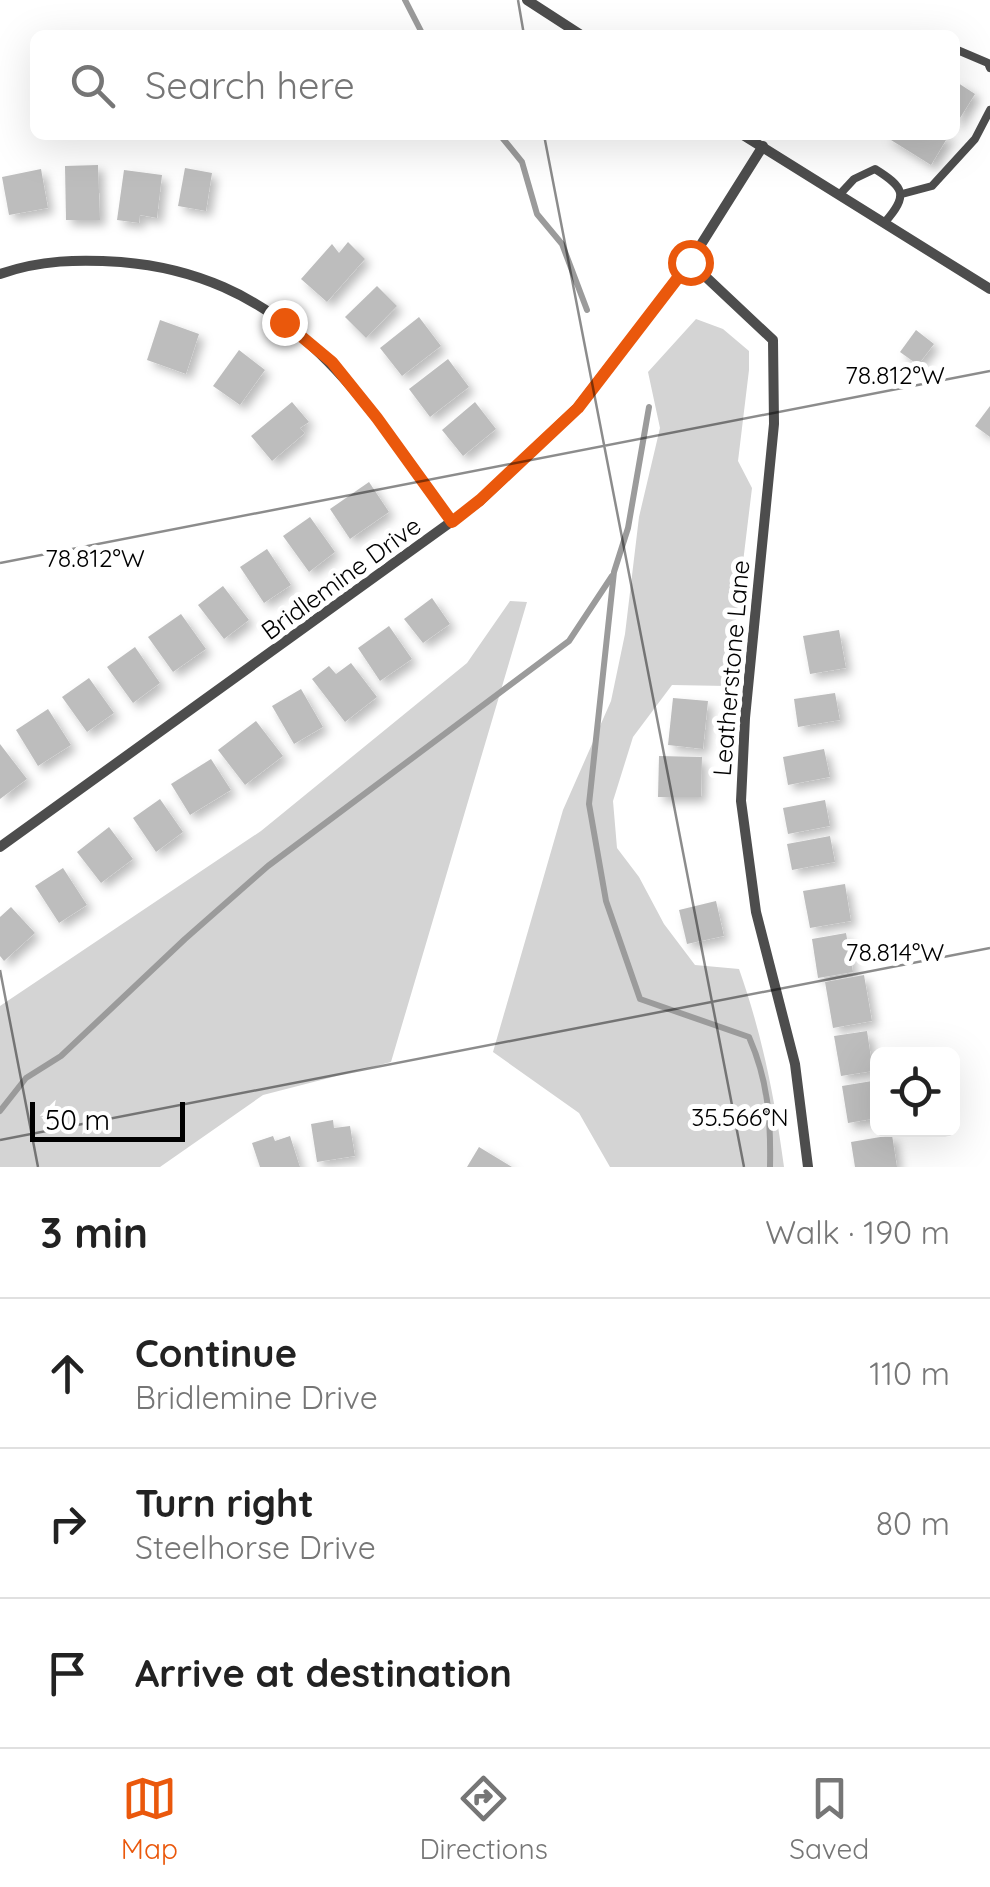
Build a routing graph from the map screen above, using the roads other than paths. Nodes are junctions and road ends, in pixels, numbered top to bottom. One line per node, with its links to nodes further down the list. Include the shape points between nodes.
1 (527, 0): 2 (street)
2 (573, 30)
3 (960, 51): 4 (lane)
4 (990, 68)
5 (990, 110): 9 (lane, via 932,186)
6 (754, 140): 7 (street)
7 (763, 146): 8 (street); 11 (street, Bridlemine Drive)
8 (841, 194): 9 (lane, via 875,170); 10 (street)
9 (902, 194): 10 (lane)
10 (886, 222): 13 (street)
11 (690, 262): 14 (street, Bridlemine Drive, via 578,408); 16 (street, Leatherstone Lane, via 773,340 774,424 741,801 756,912 796,1064)
12 (0, 274): 14 (street, via 79,259 142,264 184,271 254,301 332,362)
13 (990, 289)
14 (452, 522): 15 (street, Bridlemine Drive)
15 (0, 847)
16 (808, 1167)

